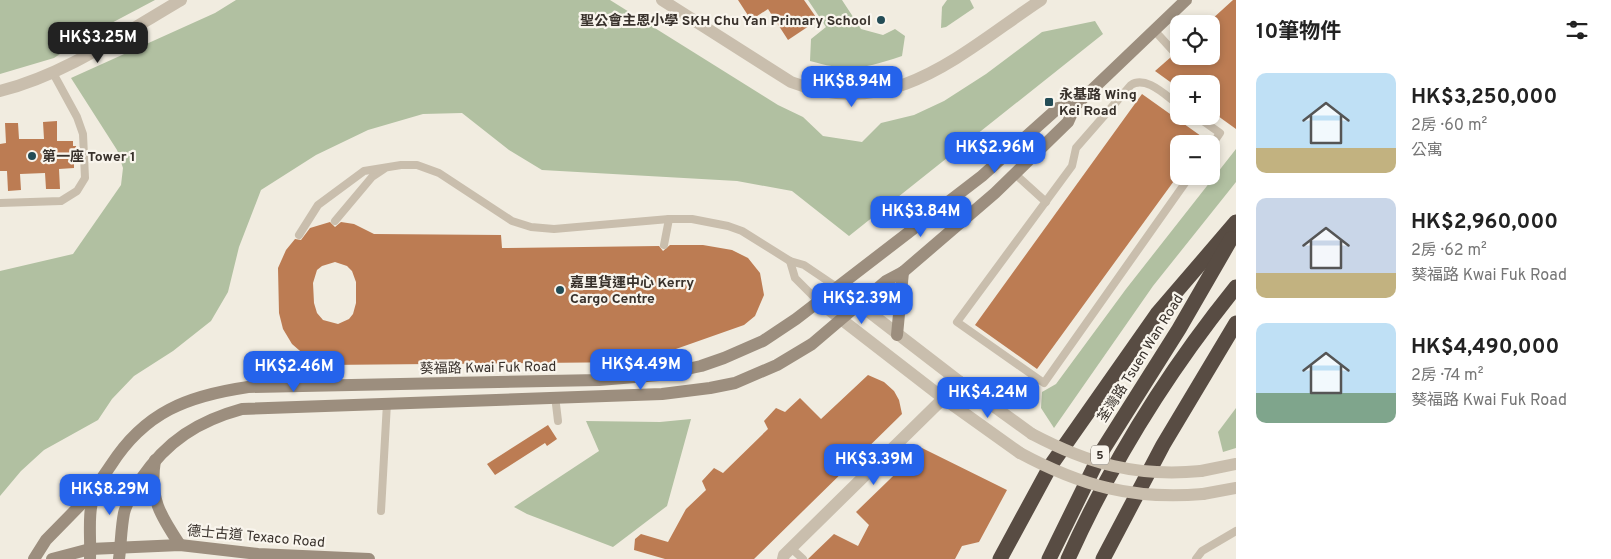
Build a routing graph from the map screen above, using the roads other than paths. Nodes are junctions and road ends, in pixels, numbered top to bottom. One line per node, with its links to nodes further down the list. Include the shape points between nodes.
1 (181, 0): 7 (street)
2 (662, 0): 3 (street, via 791,82 812,90 842,94 878,92 922,78)
3 (1041, 0)
4 (1186, 0): 5 (main road, 葵福路 Kwai Fuk Road)
5 (1154, 30): 6 (lane); 10 (main road, 葵福路 Kwai Fuk Road)
6 (1170, 48)
7 (53, 73): 8 (street); 17 (lane, via 78,117 83,134 85,178 77,192 61,200)
8 (0, 91)
9 (1170, 99): 16 (lane, via 1144,82 1137,81 1131,85 1076,148 1072,166)
10 (1075, 106): 14 (main road, 葵福路 Kwai Fuk Road, via 1068,122); 27 (main road, 葵福路 Kwai Fuk Road, via 1058,108 982,176)
11 (1209, 125): 12 (lane)
12 (1219, 135)
13 (386, 168): 18 (lane, via 417,165 439,173 512,221 531,227 554,229); 19 (lane, via 372,177); 22 (lane, via 364,172 318,205)
14 (1015, 174): 16 (lane); 25 (main road, 葵福路 Kwai Fuk Road)
15 (1184, 185): 16 (lane, via 1044,383 957,322)
16 (1046, 202)
17 (0, 203)
18 (669, 219): 23 (lane); 24 (lane, via 692,219 742,231)
19 (335, 221)
20 (1236, 222): 53 (highway, via 1157,314 1051,465)
21 (1236, 230): 54 (highway, 荃灣路 Tsuen Wan Road / 5, via 1182,324 1102,451)
22 (299, 235)
23 (664, 246)
24 (790, 261): 27 (lane, via 804,265); 28 (lane, via 795,278)
25 (904, 272): 29 (main road, 葵福路 Kwai Fuk Road, via 886,281); 32 (main road)
26 (1236, 287): 55 (highway, 5, via 1203,328 1150,406 1118,459)
27 (838, 288): 28 (main road, 葵福路 Kwai Fuk Road); 29 (street)
28 (820, 302): 30 (street); 41 (main road, 葵福路 Kwai Fuk Road, via 745,350 702,366 659,375 599,380 288,384 212,393 180,403 144,425 123,446)
29 (859, 304): 30 (main road, 葵福路 Kwai Fuk Road); 32 (street)
30 (841, 320): 34 (main road, 葵福路 Kwai Fuk Road, via 812,344 777,365 735,383 662,394); 35 (street)
31 (1236, 323): 56 (highway, via 1162,447)
32 (898, 335): 33 (street)
33 (960, 382): 35 (street); 39 (street, bridge, via 1032,434 1099,463 1154,473 1201,471)
34 (555, 396): 36 (main road, 葵福路 Kwai Fuk Road); 37 (lane)
35 (943, 398): 40 (street, bridge, via 1020,453 1055,472 1093,485 1153,496 1203,494); 45 (street)
36 (387, 403): 38 (main road, 葵福路 Kwai Fuk Road, via 242,409 209,420 170,444); 42 (lane)
37 (558, 421)
38 (155, 458): 44 (main road, via 154,498 162,518); 46 (main road, 葵福路 Kwai Fuk Road, via 132,493 124,513)
39 (1236, 464)
40 (1236, 488)
41 (95, 490): 47 (main road, 葵福路 Kwai Fuk Road, via 89,520); 48 (main road, via 46,540)
42 (381, 512)
43 (1236, 531): 57 (lane, via 1202,551)
44 (180, 545): 46 (main road, 德士古道 Texaco Road); 50 (main road, 德士古道 Texaco Road, via 258,554)
45 (791, 548): 51 (street); 52 (lane)
46 (120, 553): 47 (main road, 德士古道 Texaco Road)
47 (90, 554): 49 (main road, 德士古道 Texaco Road)
48 (34, 559)
49 (52, 559)
50 (369, 559)
51 (783, 559)
52 (803, 559)
53 (1000, 559)
54 (1049, 559)
55 (1068, 559)
56 (1102, 559)
57 (1196, 559)

